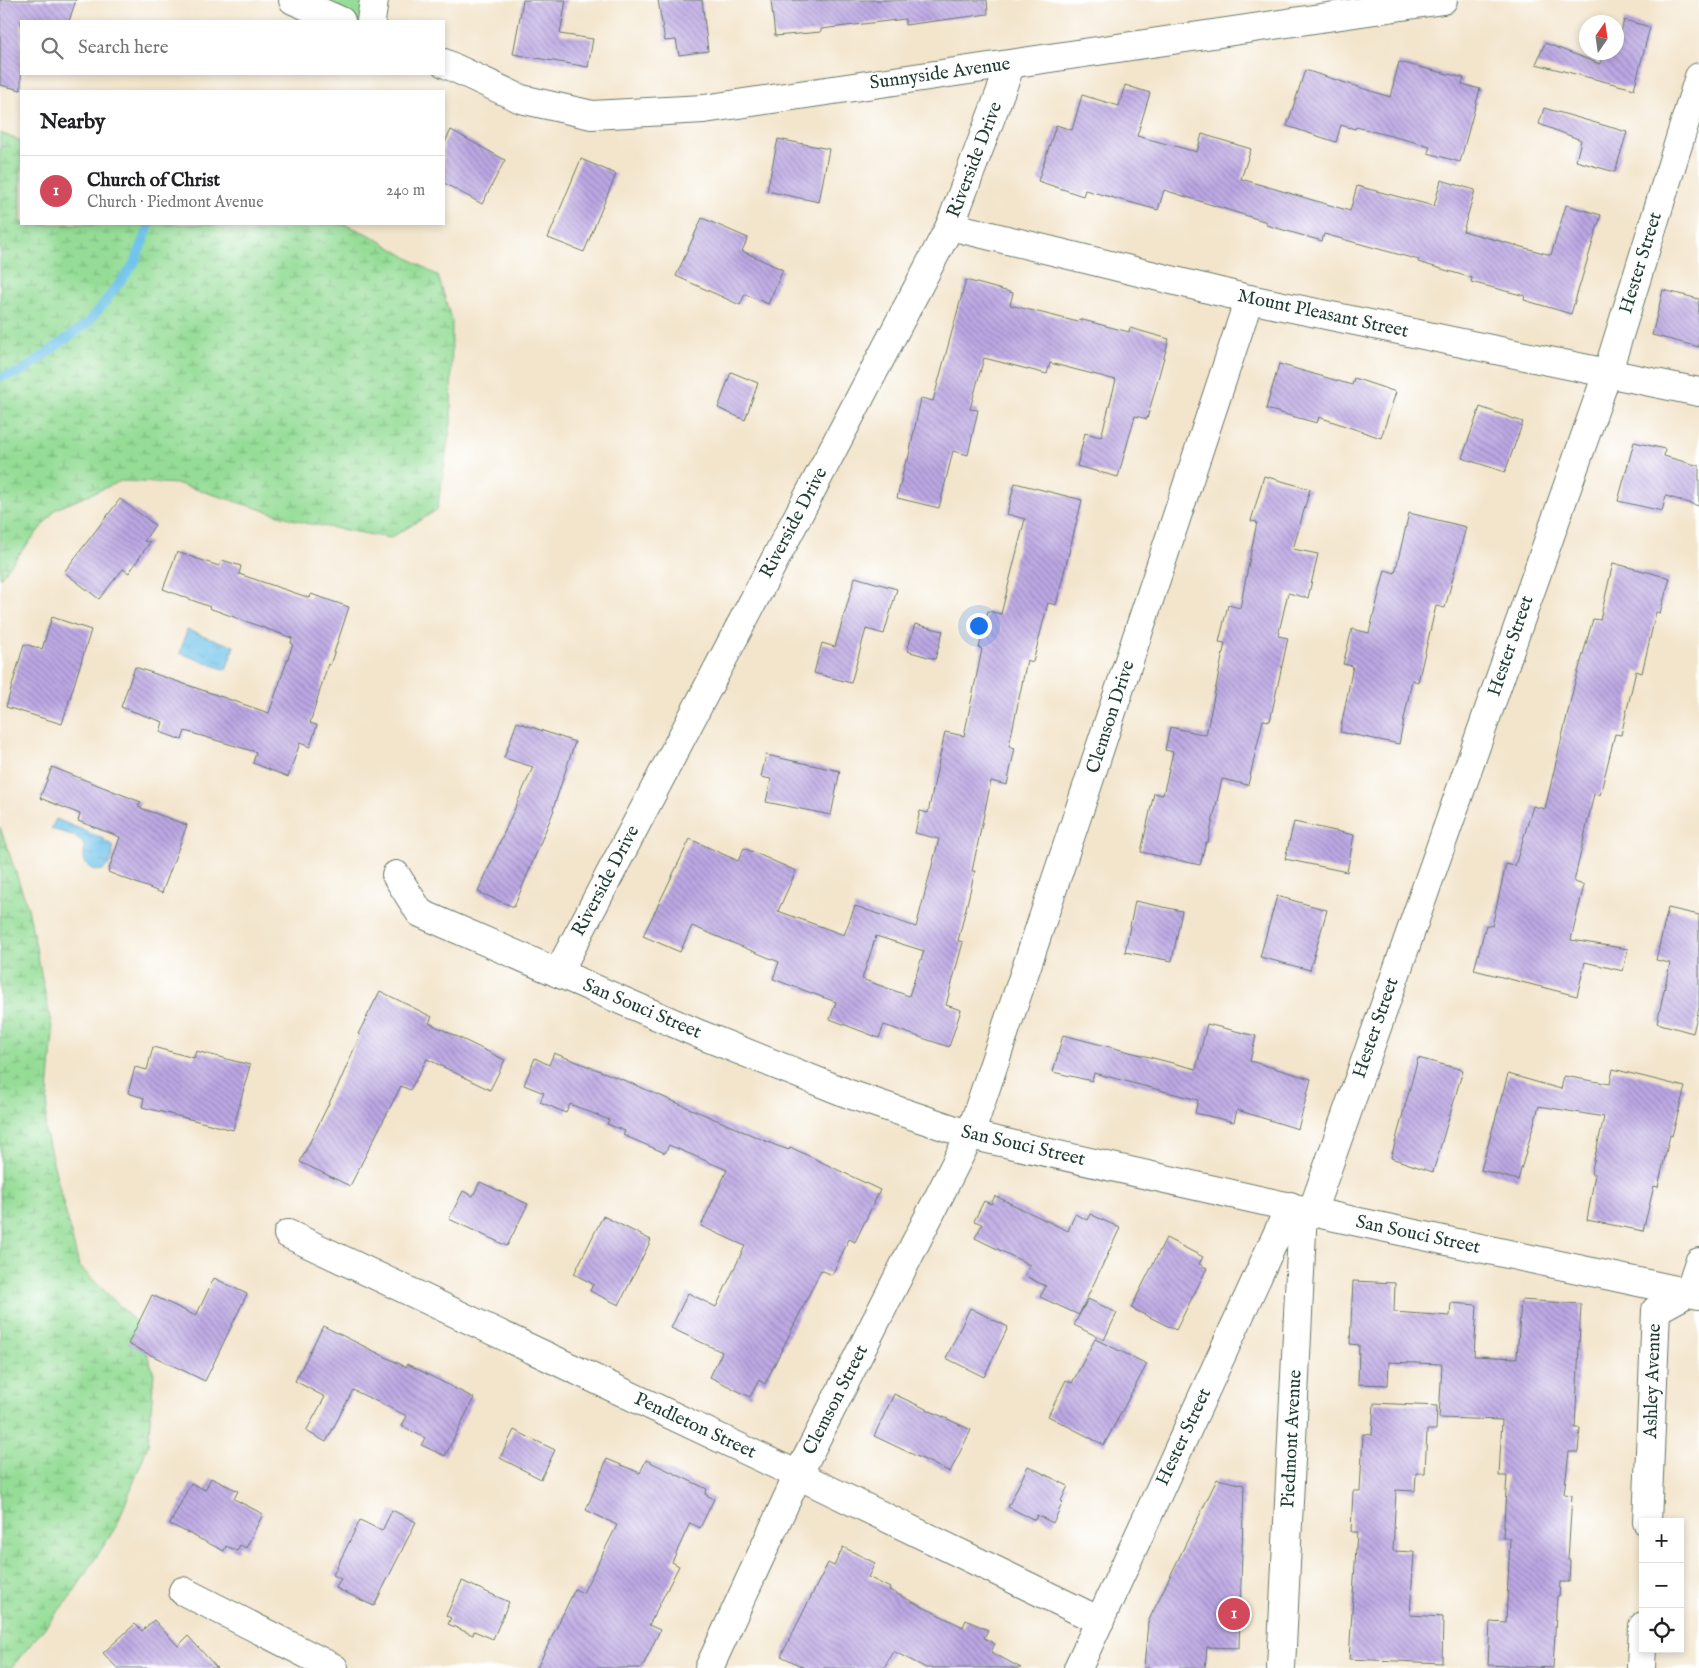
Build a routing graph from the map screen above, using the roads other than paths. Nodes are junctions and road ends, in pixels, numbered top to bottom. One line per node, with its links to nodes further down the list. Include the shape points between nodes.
1 (293, 0): 4 (street)
2 (374, 0): 5 (street)
3 (1443, 0): 7 (street, Sunnyside Avenue)
4 (339, 20)
5 (371, 20)
6 (445, 63): 7 (street, Sunnyside Avenue, via 521,99 592,115 704,109)
7 (1011, 64): 9 (street, Riverside Drive)
8 (1699, 77): 11 (street, Hester Street)
9 (950, 226): 10 (street, Mount Pleasant Street); 14 (street, Riverside Drive)
10 (1249, 299): 11 (street, Mount Pleasant Street); 15 (street, Clemson Drive)
11 (1607, 374): 12 (street, Mount Pleasant Street); 16 (street, Hester Street)
12 (1699, 392)
13 (396, 875): 14 (street, San Souci Street, via 420,913)
14 (558, 973): 15 (street, San Souci Street, via 849,1094)
15 (970, 1135): 16 (street, San Souci Street); 20 (street, Clemson Street)
16 (1302, 1209): 19 (street, San Souci Street); 23 (street, Hester Street); 28 (street, Piedmont Avenue)
17 (288, 1234): 20 (street, Pendleton Street)
18 (1699, 1262): 19 (street)
19 (1694, 1293): 21 (street, Ashley Avenue, via 1656,1310)
20 (798, 1475): 23 (street, Pendleton Street); 26 (street, Clemson Street)
21 (1647, 1518)
22 (182, 1591): 25 (street)
23 (1100, 1621): 27 (street, Hester Street)
24 (1642, 1653): 29 (street)
25 (334, 1668)
26 (709, 1668)
27 (1078, 1668)
28 (1281, 1668)
29 (1641, 1668)

